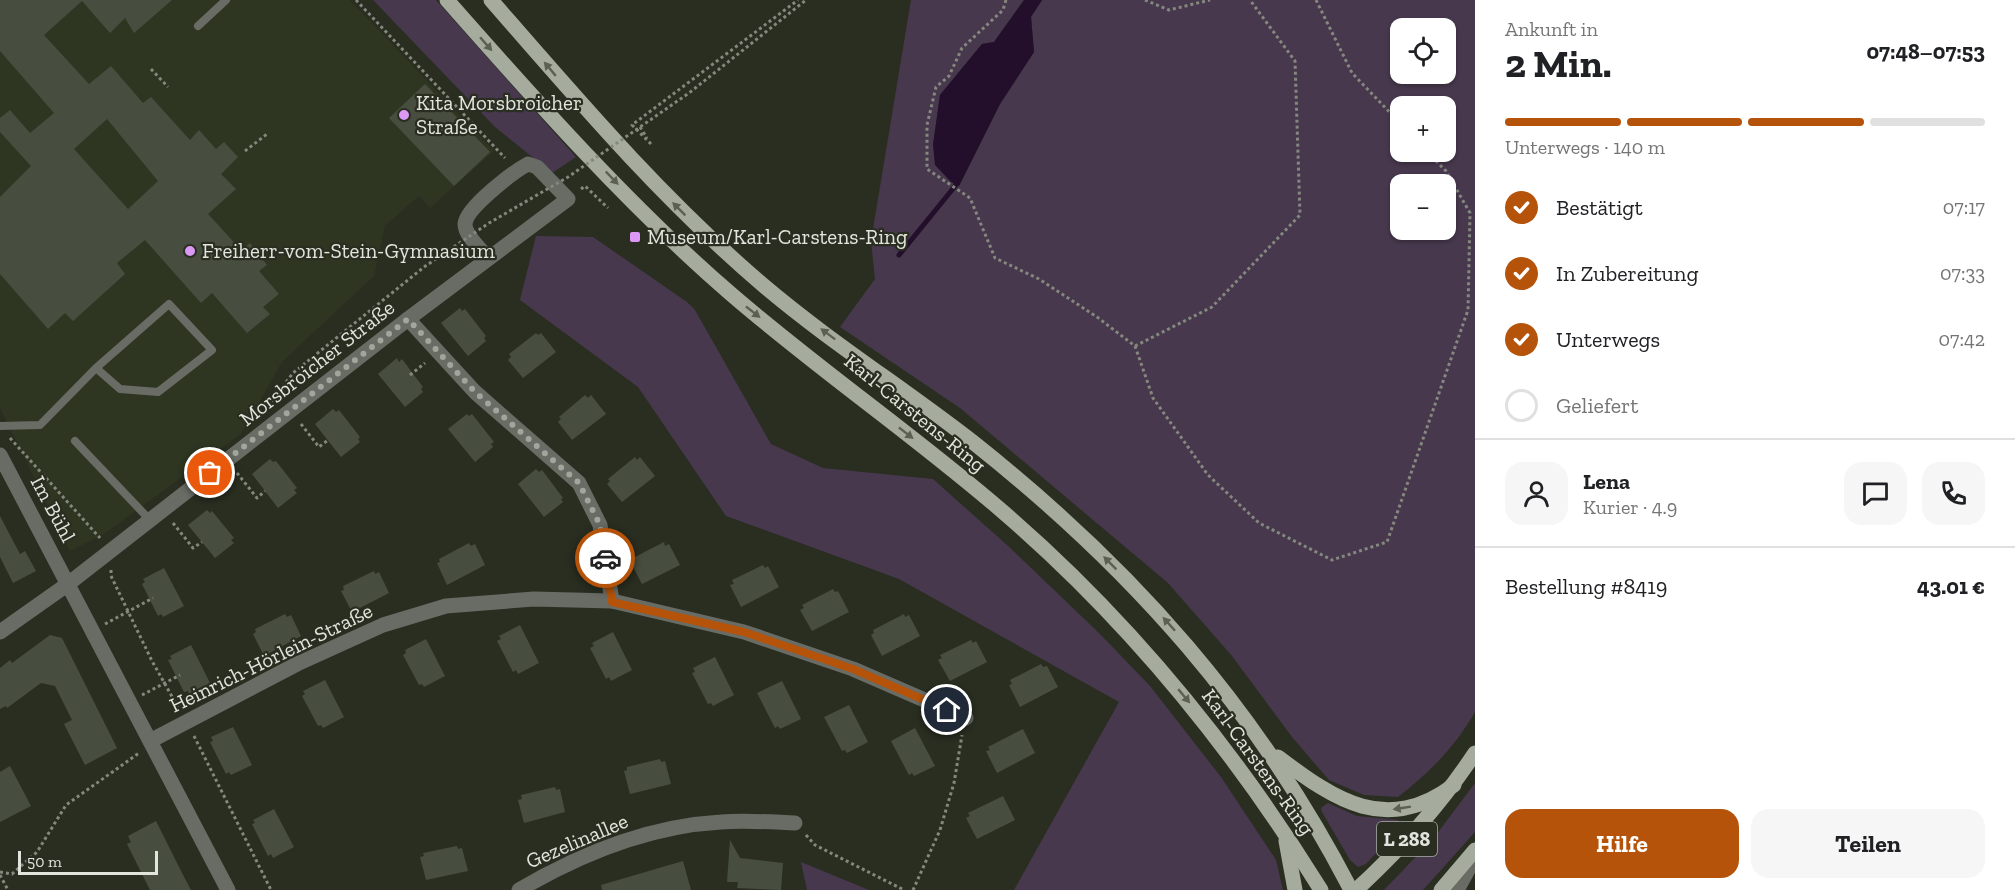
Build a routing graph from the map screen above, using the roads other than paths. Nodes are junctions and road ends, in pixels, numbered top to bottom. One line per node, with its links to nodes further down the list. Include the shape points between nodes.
1 (226, 0): 4 (lane)
2 (447, 0): 21 (main road, Karl-Carstens-Ring, one-way to 21, via 650,218 731,294 969,483 1078,582 1161,669 1212,730)
3 (491, 0): 17 (main road, Karl-Carstens-Ring, one-way to 3, via 1171,626 1080,533 975,444 766,288 702,231 588,114)
4 (198, 26)
5 (488, 258): 5 (street, Morsbroicher Straße, via 568,199 537,167 528,164 516,171 468,213 465,225 469,236); 6 (street, Morsbroicher Straße)
6 (408, 319): 11 (street, Morsbroicher Straße); 13 (street, via 475,392 579,483 600,525)
7 (96, 368): 7 (lane, via 169,304 212,350 158,392 120,389); 8 (lane, via 40,425)
8 (2, 426)
9 (75, 441): 11 (lane)
10 (0, 454): 12 (street, Im Bühl)
11 (149, 519): 12 (street, Morsbroicher Straße)
12 (68, 584): 14 (street, Morsbroicher Straße); 16 (street, Im Bühl)
13 (612, 602): 15 (street, Heinrich-Hörlein-Straße, via 755,636 853,669); 16 (street, Heinrich-Hörlein-Straße, via 534,599 435,609 383,626 297,664)
14 (0, 632)
15 (966, 718)
16 (150, 741): 24 (street, Im Bühl)
17 (1271, 752): 19 (main road, one-way to 17, via 1436,798 1406,809 1380,811 1351,805 1325,791); 28 (main road, Karl-Carstens-Ring)
18 (1475, 753): 19 (main road, L 288)
19 (1454, 784): 29 (main road, L 288, via 1404,843)
20 (795, 823): 25 (street, Gezelinallee, via 721,822 637,836 555,869)
21 (1284, 832): 26 (main road); 27 (main road, Karl-Carstens-Ring)
22 (1475, 850): 30 (main road, L 288)
23 (1475, 857): 31 (street)
24 (228, 890)
25 (519, 890)
26 (1295, 890)
27 (1321, 890)
28 (1351, 890)
29 (1356, 890)
30 (1441, 890)
31 (1457, 890)

